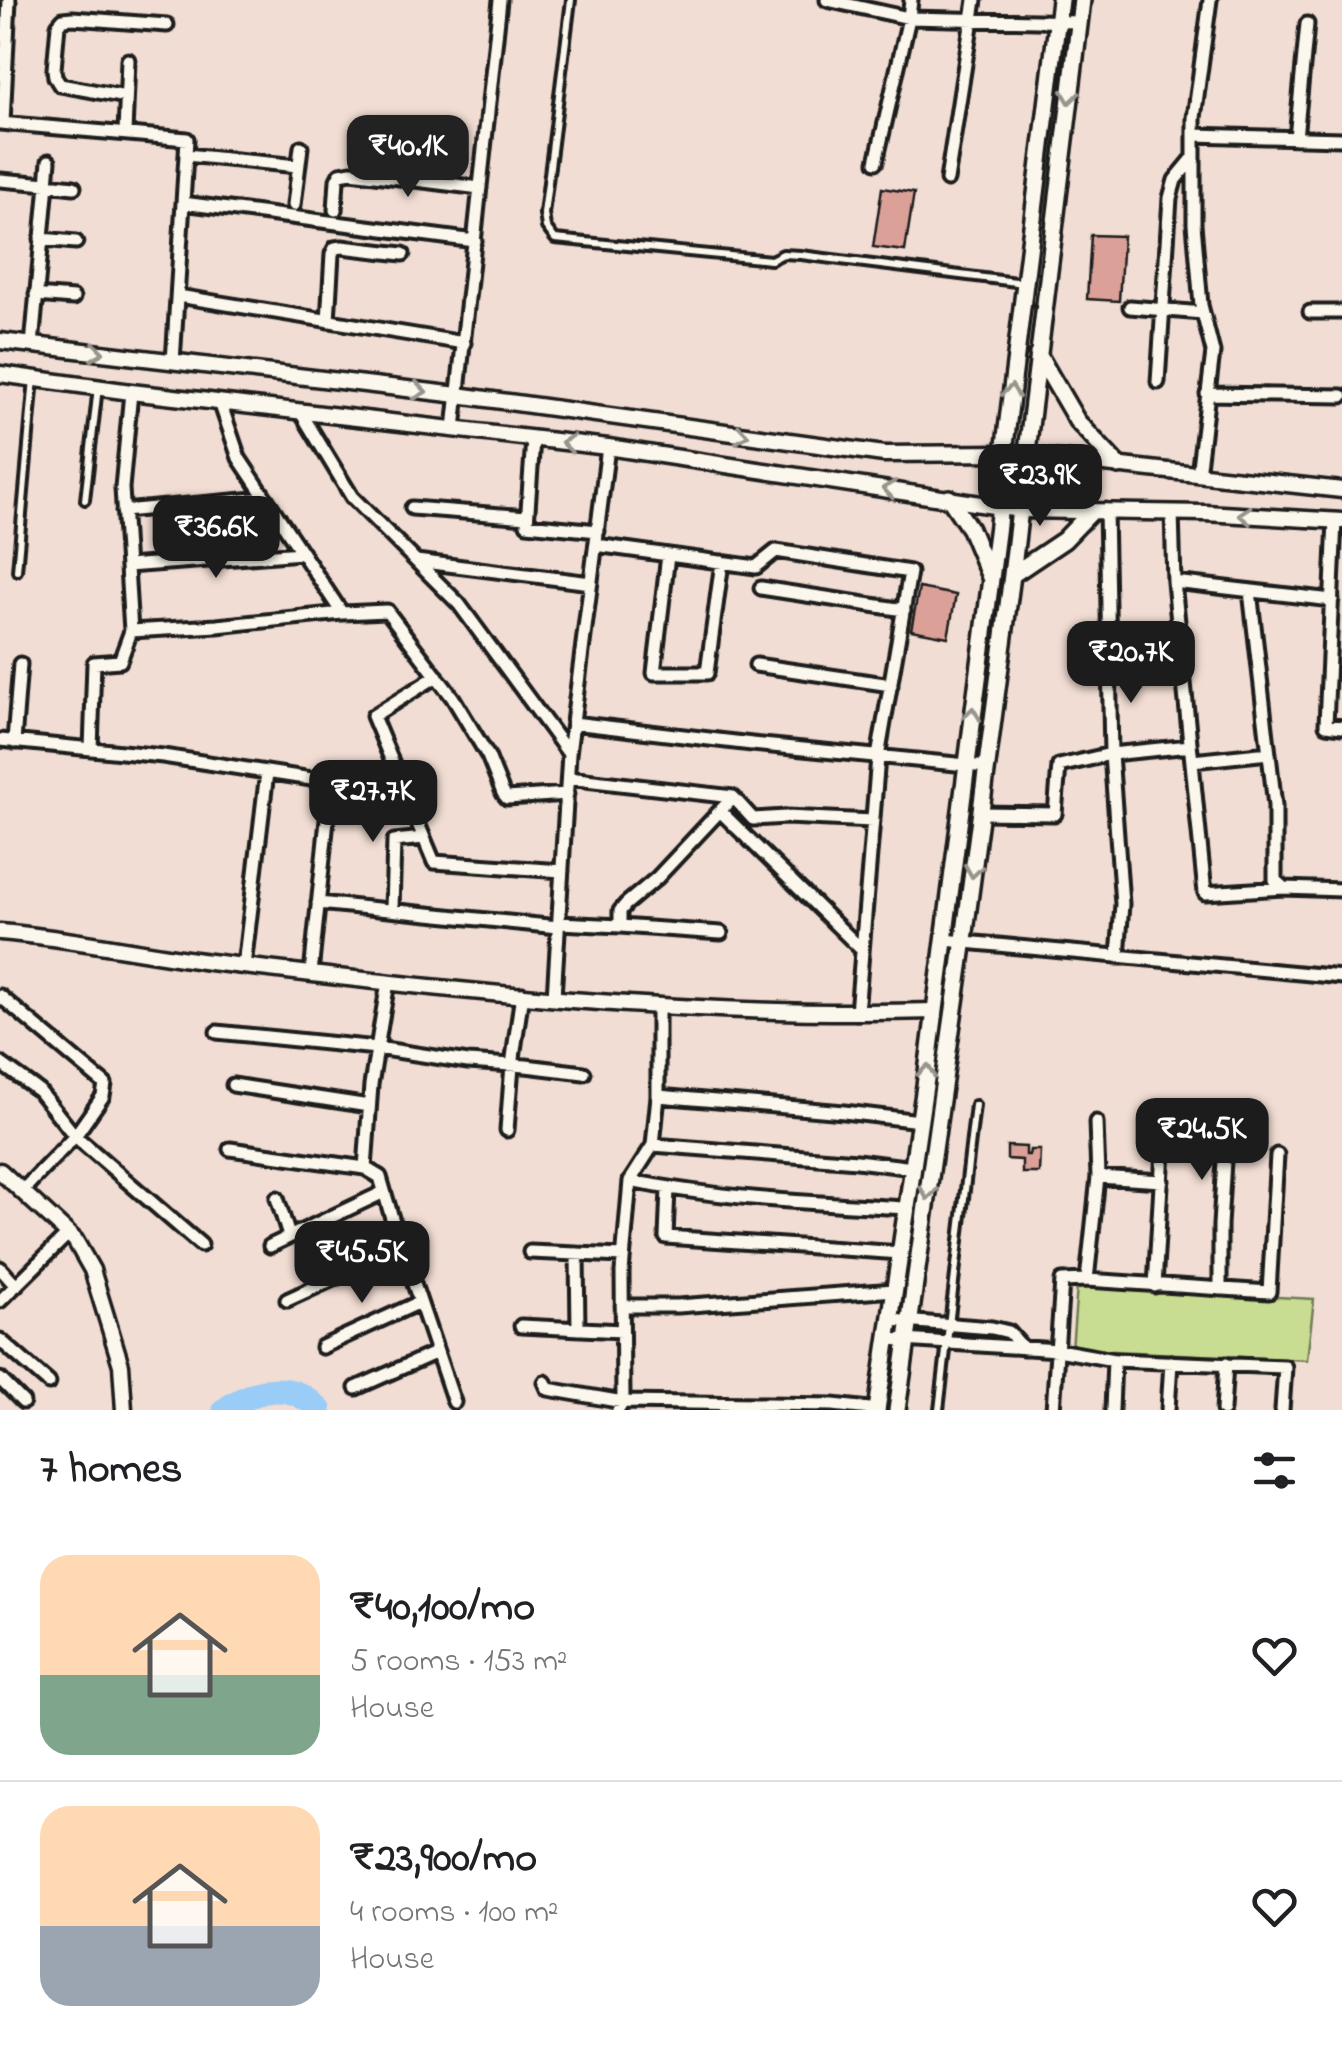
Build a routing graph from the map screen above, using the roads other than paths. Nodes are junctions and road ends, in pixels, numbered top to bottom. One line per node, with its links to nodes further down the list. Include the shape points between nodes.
1 (9, 0): 18 (street)
2 (500, 0): 33 (street)
3 (572, 0): 41 (lane, via 544,214 555,238 771,260 802,255)
4 (827, 0): 10 (street)
5 (911, 0): 10 (street)
6 (975, 0): 11 (street)
7 (1060, 0): 12 (main road)
8 (1082, 0): 13 (main road)
9 (1210, 0): 20 (street)
10 (909, 18): 11 (street); 27 (street)
11 (972, 20): 12 (street); 30 (street)
12 (1057, 22): 13 (street); 41 (main road)
13 (1079, 22): 54 (main road, one-way to 54)
14 (1307, 24): 21 (street)
15 (167, 25): 17 (street, via 73,18 58,24 60,85)
16 (128, 60): 17 (street)
17 (126, 97): 19 (street)
18 (2, 123): 19 (street)
19 (125, 133): 24 (street, via 187,139)
20 (1194, 136): 21 (street); 25 (street)
21 (1296, 138): 22 (street)
22 (1342, 139)
23 (300, 147): 28 (street)
24 (186, 155): 28 (street); 34 (street)
25 (1194, 157): 46 (street, via 1170,198); 49 (street)
26 (49, 161): 31 (street)
27 (876, 162)
28 (298, 166): 35 (street)
29 (0, 180): 31 (street)
30 (947, 180)
31 (47, 184): 32 (street); 37 (street)
32 (74, 187)
33 (480, 188): 36 (street, via 351,172 337,180); 38 (street)
34 (183, 204): 38 (street); 43 (street)
35 (294, 205)
36 (334, 210)
37 (41, 238): 39 (street); 42 (street)
38 (474, 241): 52 (street)
39 (76, 242)
40 (403, 254): 50 (street, via 336,248)
41 (1025, 283): 69 (main road, one-way to 41)
42 (36, 295): 44 (street); 53 (street)
43 (178, 296): 50 (street); 55 (street)
44 (73, 298)
45 (1130, 307): 46 (street)
46 (1163, 309): 49 (street); 58 (street)
47 (1310, 312): 48 (street)
48 (1342, 312)
49 (1203, 313): 61 (street, via 1212,352)
50 (328, 321): 52 (street)
51 (0, 341): 53 (street)
52 (464, 342): 62 (street)
53 (32, 345): 55 (street, one-way to 55)
54 (1038, 354): 70 (main road); 71 (main road, via 1077,421)
55 (174, 362): 62 (street, one-way to 62)
56 (0, 374): 57 (street)
57 (34, 378): 59 (street); 92 (lane)
58 (1158, 382)
59 (98, 386): 60 (street); 76 (lane)
60 (130, 392): 64 (street); 81 (street)
61 (1207, 394): 63 (street); 72 (street)
62 (458, 395): 66 (street); 69 (street, one-way to 69, via 884,454)
63 (1342, 396)
64 (220, 402): 65 (street); 74 (street, via 239,458)
65 (300, 411): 66 (street); 89 (street, via 352,497)
66 (454, 429): 67 (street)
67 (533, 439): 68 (street, one-way to 67); 83 (street)
68 (608, 448): 75 (street, one-way to 68); 85 (street)
69 (1004, 453): 70 (street); 77 (main road)
70 (1026, 456): 71 (street); 79 (main road)
71 (1119, 466): 72 (street)
72 (1198, 475): 73 (street)
73 (1342, 490)
74 (266, 498): 81 (street); 87 (street)
75 (949, 498): 77 (street); 94 (main road)
76 (85, 500)
77 (999, 507): 79 (street); 94 (main road)
78 (412, 508): 83 (street)
79 (1020, 510): 80 (street); 93 (main road)
80 (1099, 510): 82 (street); 93 (main road); 115 (street)
81 (123, 511): 91 (street)
82 (1172, 512): 84 (street, one-way to 82); 95 (street)
83 (527, 518): 85 (street, via 527,524)
84 (1339, 521): 99 (street)
85 (598, 531): 86 (street)
86 (596, 545): 88 (street); 96 (street)
87 (302, 552): 91 (street); 101 (street)
88 (668, 555): 90 (street); 90 (street, via 654,673 707,673)
89 (416, 561): 96 (street); 114 (street, via 459,604)
90 (722, 562): 100 (street, via 756,567 776,551 910,572)
91 (126, 566): 102 (street)
92 (17, 571)
93 (1012, 575): 119 (main road)
94 (990, 578): 118 (main road, one-way to 94)
95 (1174, 582): 98 (street); 111 (street)
96 (591, 583): 108 (street)
97 (761, 588): 100 (street)
98 (1250, 591): 99 (street); 113 (street)
99 (1332, 600): 103 (street)
100 (904, 610): 107 (street)
101 (342, 613): 102 (street); 106 (street, via 387,611)
102 (131, 631): 112 (street, via 120,661 94,663)
103 (1336, 648): 109 (street, via 1326,725)
104 (20, 664): 110 (street)
105 (756, 665): 107 (street)
106 (437, 676): 122 (street, via 507,798); 127 (street, via 373,716)
107 (891, 685): 116 (street)
108 (574, 723): 114 (street); 116 (street)
109 (1342, 727)
110 (7, 741): 112 (street)
111 (1190, 746): 115 (street); 117 (street)
112 (91, 749): 120 (street)
113 (1269, 753): 117 (street); 129 (street, via 1274,880)
114 (570, 754): 121 (street)
115 (1111, 754): 125 (street, via 1059,766 1055,814); 140 (street, via 1122,904)
116 (878, 756): 118 (street); 126 (street)
117 (1192, 761): 129 (street, via 1205,892)
118 (966, 765): 119 (street); 137 (main road)
119 (987, 767): 125 (main road)
120 (267, 772): 131 (street, via 332,782); 141 (street)
121 (568, 778): 122 (street); 123 (street)
122 (567, 794): 128 (street)
123 (734, 797): 124 (street); 126 (street, via 753,819)
124 (720, 812): 134 (street, via 626,904); 139 (street)
125 (980, 813): 138 (main road, one-way to 138)
126 (873, 821): 139 (street)
127 (424, 838): 128 (street, via 434,862); 132 (street, via 394,841)
128 (562, 871): 133 (street)
129 (1284, 888): 130 (street)
130 (1342, 890)
131 (318, 903): 132 (street); 142 (street)
132 (392, 909): 133 (street)
133 (559, 925): 134 (street); 147 (street)
134 (620, 926): 136 (street)
135 (0, 932): 141 (street)
136 (721, 933)
137 (944, 940): 138 (street); 149 (main road)
138 (963, 944): 140 (street); 200 (main road, one-way to 200)
139 (862, 950): 150 (street)
140 (1118, 957): 143 (street)
141 (244, 966): 142 (street)
142 (311, 973): 144 (street)
143 (1342, 977)
144 (388, 982): 145 (street); 152 (street)
145 (522, 994): 147 (street); 154 (street)
146 (0, 996): 163 (street, via 106,1084)
147 (554, 997): 148 (street)
148 (658, 1004): 150 (street); 157 (street)
149 (935, 1011): 150 (street); 160 (main road, one-way to 149)
150 (857, 1013)
151 (217, 1032): 152 (street)
152 (377, 1048): 154 (street); 159 (street)
153 (0, 1062): 163 (street, via 39,1092)
154 (512, 1064): 155 (street); 162 (street)
155 (584, 1073)
156 (234, 1084): 159 (street)
157 (658, 1096): 160 (street); 165 (street)
158 (974, 1105): 201 (lane)
159 (370, 1106): 169 (street)
160 (920, 1121): 170 (main road)
161 (1096, 1122): 172 (street)
162 (506, 1130)
163 (75, 1136): 176 (street); 182 (street)
164 (1225, 1144): 193 (street)
165 (653, 1145): 170 (street); 173 (street)
166 (230, 1149): 169 (street)
167 (1163, 1151): 174 (street)
168 (1277, 1154): 193 (street, via 1269,1292)
169 (365, 1168): 177 (street, via 380,1177)
170 (913, 1168): 179 (main road)
171 (0, 1172): 176 (street)
172 (1098, 1177): 174 (street); 190 (street)
173 (630, 1180): 175 (street); 188 (street)
174 (1162, 1180): 192 (street)
175 (668, 1188): 179 (street); 186 (street, via 666,1237)
176 (22, 1191): 180 (street)
177 (384, 1192): 181 (street); 184 (street)
178 (277, 1198): 181 (street)
179 (907, 1208): 186 (main road)
180 (68, 1234): 191 (street); 226 (street, via 92,1270 121,1365)
181 (289, 1236): 183 (street)
182 (201, 1245)
183 (270, 1246)
184 (401, 1248): 195 (street); 197 (street)
185 (530, 1252): 187 (street)
186 (900, 1252): 194 (main road)
187 (576, 1254): 188 (street); 203 (street)
188 (623, 1256): 198 (street)
189 (0, 1268): 191 (street)
190 (1088, 1280): 192 (street); 211 (street, via 1062,1280)
191 (16, 1286): 196 (street)
192 (1156, 1286): 193 (street)
193 (1220, 1289)
194 (895, 1290): 198 (street); 199 (main road)
195 (287, 1300)
196 (0, 1301)
197 (420, 1302): 209 (street); 212 (street)
198 (622, 1306): 204 (street)
199 (891, 1320): 200 (street); 205 (main road)
200 (909, 1322): 201 (street); 207 (main road)
201 (950, 1325): 208 (lane); 210 (street, via 1010,1332)
202 (521, 1326): 203 (street)
203 (578, 1329): 204 (street)
204 (622, 1330): 223 (street)
205 (888, 1339): 207 (street); 228 (main road)
206 (0, 1340): 218 (street)
207 (906, 1341): 208 (street); 229 (main road)
208 (948, 1343): 210 (street); 230 (lane)
209 (322, 1348)
210 (1023, 1348): 211 (street)
211 (1058, 1350): 213 (street); 231 (street)
212 (437, 1352): 219 (street); 221 (street)
213 (1114, 1360): 214 (street); 232 (street)
214 (1171, 1362): 215 (street); 233 (street)
215 (1226, 1364): 234 (street); 235 (street, via 1284,1367)
216 (0, 1380): 220 (street)
217 (545, 1382): 223 (street, via 548,1389)
218 (49, 1384)
219 (356, 1388)
220 (23, 1402)
221 (454, 1402)
222 (673, 1402): 223 (street); 224 (street); 227 (street)
223 (621, 1406)
224 (780, 1407): 225 (street)
225 (821, 1407): 228 (street)
226 (124, 1410)
227 (686, 1410)
228 (878, 1410)
229 (897, 1410)
230 (938, 1410)
231 (1053, 1410)
232 (1112, 1410)
233 (1168, 1410)
234 (1223, 1410)
235 (1282, 1410)

